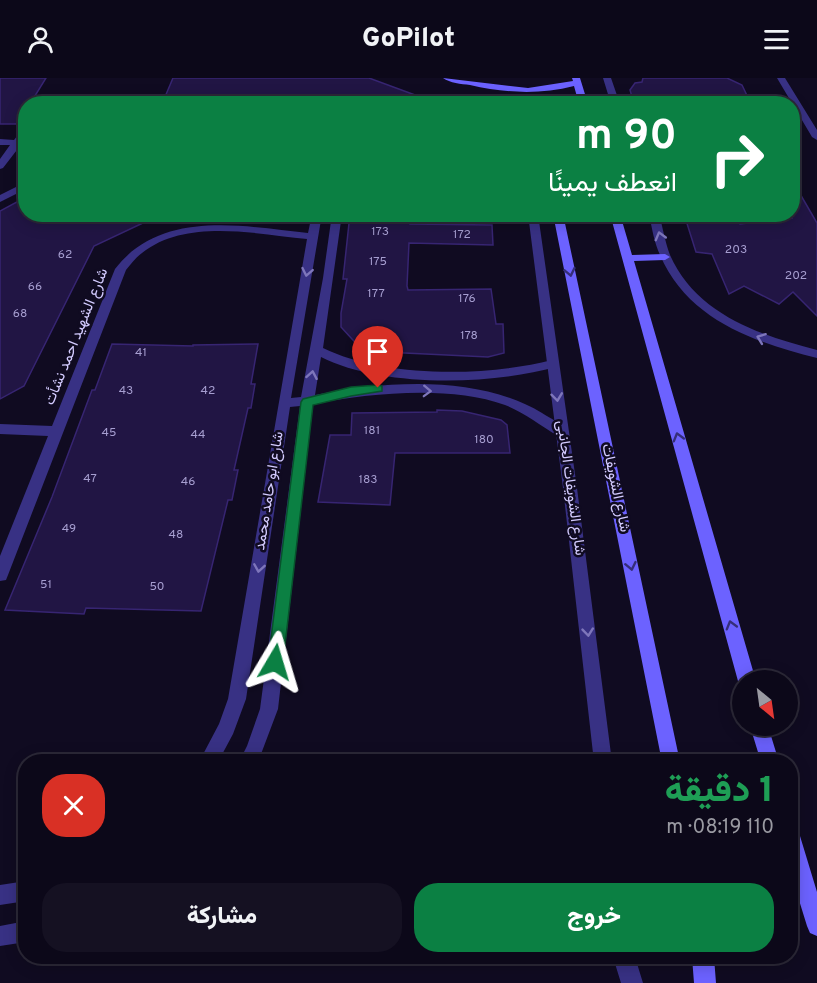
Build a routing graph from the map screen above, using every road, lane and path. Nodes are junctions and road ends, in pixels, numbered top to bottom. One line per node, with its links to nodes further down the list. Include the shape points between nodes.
1 (447, 78): 6 (main road)
2 (484, 78): 6 (main road)
3 (607, 78): 9 (street)
4 (781, 78): 10 (street)
5 (577, 80): 6 (main road, via 536,91); 8 (main road)
6 (489, 87): 7 (main road)
7 (496, 96)
8 (582, 96)
9 (613, 96)
10 (792, 96)
11 (800, 109): 13 (street)
12 (0, 133): 14 (street)
13 (817, 136)
14 (18, 137)
15 (18, 139): 16 (street)
16 (0, 142)
17 (18, 144): 18 (street)
18 (0, 166)
19 (18, 189): 20 (street)
20 (0, 199)
21 (316, 222): 27 (street, شارع ابو حامد محمد)
22 (336, 222): 30 (street, شارع ابو حامد محمد)
23 (534, 222): 32 (street, شارع الشويفات الجانبى)
24 (560, 222): 44 (main road, شارع الشويفات, one-way to 44)
25 (617, 222): 29 (main road)
26 (656, 222): 28 (street, one-way to 26)
27 (314, 237): 34 (street, شارع ابو حامد محمد, one-way to 34); 36 (street, شارع الشهيد احمد نشأت, via 221,228 178,233 143,246 121,269)
28 (665, 257): 29 (main road); 31 (street, one-way to 28, via 773,343 730,326 688,292)
29 (627, 258): 39 (main road, one-way to 29)
30 (317, 350): 32 (street, via 360,368 392,373 510,372); 33 (street, شارع ابو حامد محمد, one-way to 30)
31 (817, 354)
32 (552, 364): 37 (street, شارع الشويفات الجانبى, one-way to 37)
33 (307, 402): 34 (street); 37 (street, one-way to 37, via 378,388 458,392 508,402); 42 (street, شارع ابو حامد محمد, via 269,710)
34 (284, 403): 41 (street, شارع ابو حامد محمد, one-way to 41, via 237,699)
35 (0, 429): 36 (street)
36 (57, 431): 38 (street, شارع الشهيد احمد نشأت)
37 (561, 432): 43 (street, شارع الشويفات الجانبى, one-way to 43, via 579,548)
38 (0, 575)
39 (744, 670)
40 (762, 736): 45 (main road)
41 (212, 754)
42 (253, 754)
43 (602, 754)
44 (669, 754)
45 (768, 754)
46 (798, 863): 49 (main road)
47 (18, 892): 48 (street)
48 (0, 895)
49 (817, 926)
50 (18, 933): 51 (street)
51 (0, 936)
52 (626, 964): 54 (street)
53 (704, 964): 55 (main road)
54 (632, 983)
55 (705, 983)

